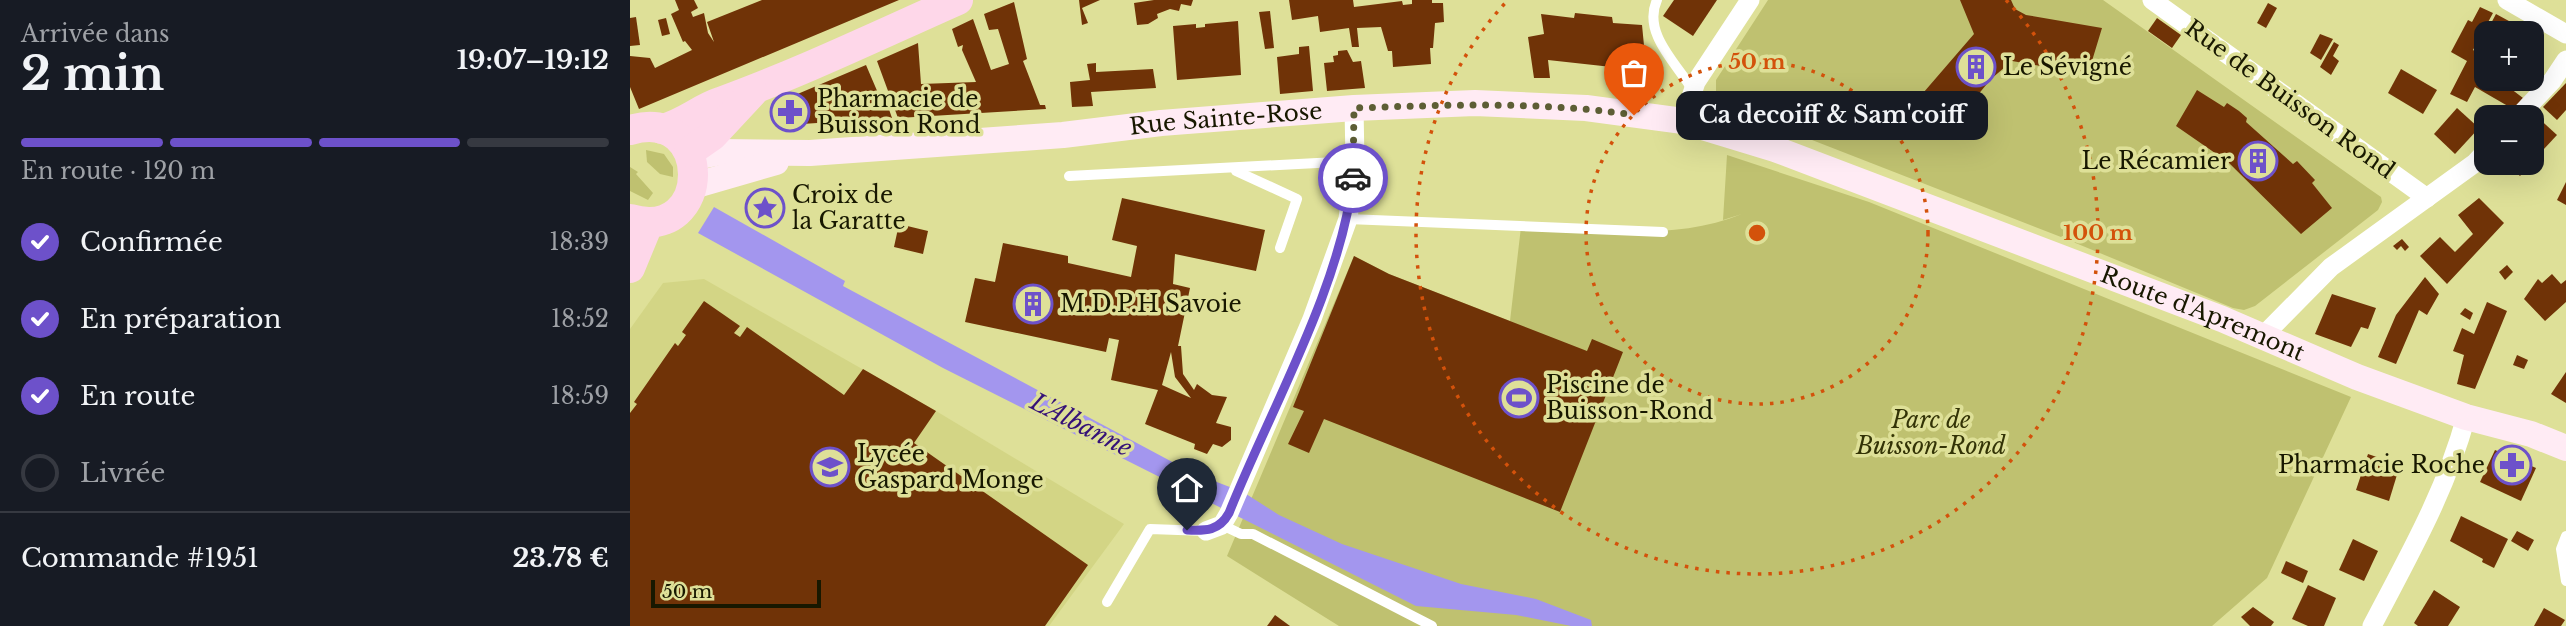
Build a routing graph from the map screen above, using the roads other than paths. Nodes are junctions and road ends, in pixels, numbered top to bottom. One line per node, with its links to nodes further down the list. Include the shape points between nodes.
1 (958, 0): 8 (main road)
2 (1657, 0): 9 (lane, via 1656,32)
3 (1750, 0): 9 (street)
4 (2152, 0): 19 (street, Rue de Buisson Rond)
5 (2507, 0): 6 (street)
6 (2566, 34)
7 (2566, 60): 10 (street)
8 (753, 91): 13 (main road, via 716,103 678,125); 16 (main road)
9 (1693, 91): 12 (street)
10 (2529, 105)
11 (1354, 108): 12 (main road, Rue Sainte-Rose, via 1475,103 1586,108); 15 (street); 16 (main road, Rue Sainte-Rose)
12 (1683, 121): 25 (main road, Route d'Apremont, via 1775,149)
13 (640, 128): 16 (main road, via 672,134)
14 (2474, 160): 19 (street)
15 (1355, 161): 17 (lane); 20 (street)
16 (691, 165): 21 (main road, via 689,197 674,214)
17 (1232, 170): 18 (lane); 23 (lane, via 1297,198)
18 (1069, 176)
19 (2427, 198): 25 (street, via 2331,267)
20 (1349, 219): 22 (lane); 28 (street, via 1312,319 1240,487)
21 (640, 221): 24 (main road)
22 (1663, 232)
23 (1280, 248)
24 (630, 268)
25 (2263, 337): 26 (main road, Route d'Apremont)
26 (2466, 417): 27 (main road, Route d'Apremont); 33 (street, via 2421,532)
27 (2566, 448)
28 (1219, 523): 31 (lane, via 1150,529); 32 (lane, via 1241,534 1253,534)
29 (2566, 537): 30 (lane, via 2561,549)
30 (2566, 581)
31 (1107, 602)
32 (1432, 626)
33 (2372, 626)

